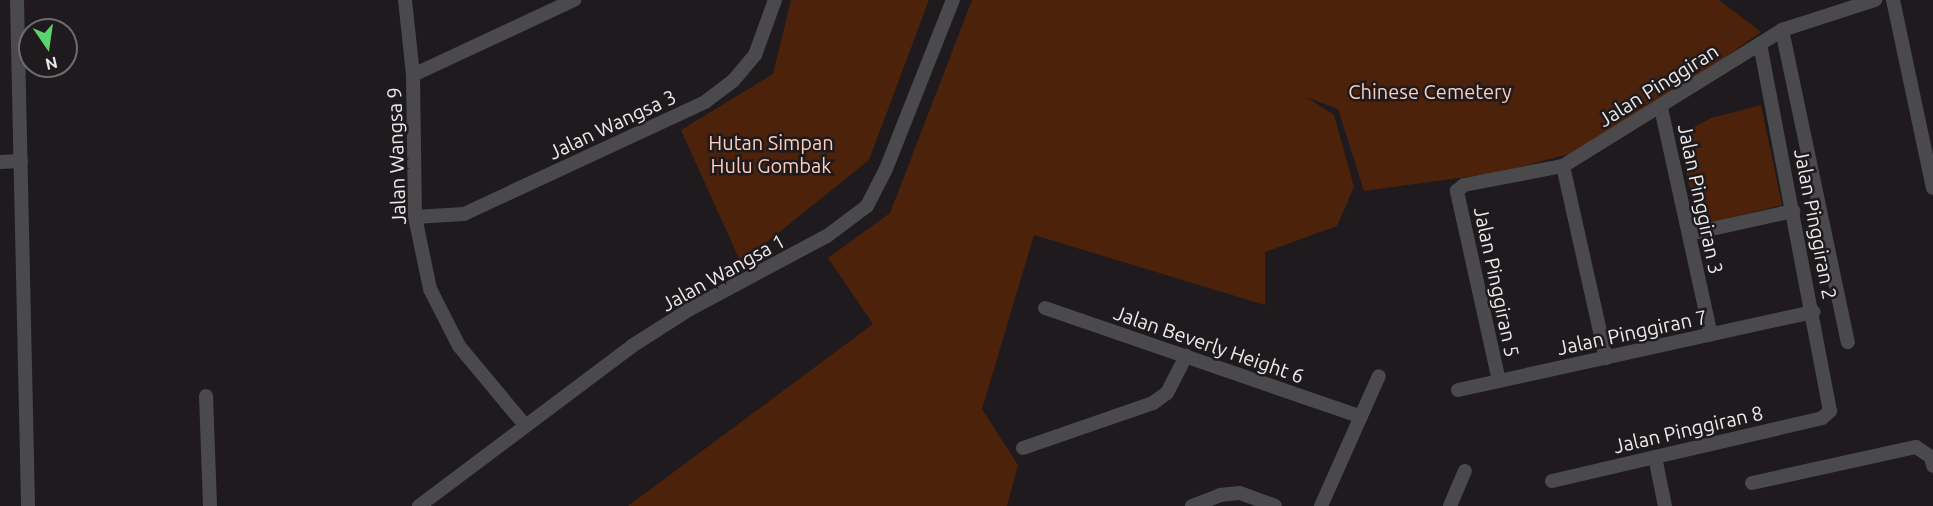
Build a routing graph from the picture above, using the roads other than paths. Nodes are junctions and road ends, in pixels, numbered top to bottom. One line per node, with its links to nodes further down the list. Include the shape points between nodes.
1 (17, 0): 12 (street)
2 (405, 0): 10 (street, Jalan Wangsa 9)
3 (574, 0): 10 (street)
4 (775, 0): 18 (street, Jalan Wangsa 3, via 755,55 733,81 705,102 464,214)
5 (952, 0): 32 (street, Jalan Wangsa 1, via 886,169 867,206 827,236 690,309)
6 (1875, 0): 8 (street, Jalan Pinggiran)
7 (1893, 0): 15 (street)
8 (1782, 30): 9 (street, Jalan Pinggiran); 23 (street, Jalan Pinggiran 2)
9 (1760, 44): 11 (street, Jalan Pinggiran); 17 (street, Jalan Pinggiran 2)
10 (413, 75): 18 (street, Jalan Wangsa 9)
11 (1661, 108): 14 (street, Jalan Pinggiran); 19 (street, Jalan Pinggiran 3)
12 (21, 161): 13 (street); 39 (street)
13 (0, 162)
14 (1563, 166): 16 (street, Jalan Pinggiran, via 1464,185); 25 (street)
15 (1933, 188)
16 (1457, 190): 27 (street, Jalan Pinggiran 5)
17 (1794, 211): 19 (street); 21 (street, Jalan Pinggiran 2)
18 (415, 218): 32 (street, Jalan Wangsa 9, via 430,289 459,346)
19 (1689, 234): 22 (street, Jalan Pinggiran 3)
20 (1045, 308): 24 (street, Jalan Beverly Height 6)
21 (1814, 312): 22 (street, Jalan Pinggiran 7); 30 (street, Jalan Pinggiran 2)
22 (1711, 335): 25 (street, Jalan Pinggiran 7)
23 (1848, 342)
24 (1186, 356): 31 (street, Jalan Beverly Height 6); 33 (street, via 1167,393 1153,403)
25 (1606, 358): 27 (street, Jalan Pinggiran 7)
26 (1379, 376): 31 (street)
27 (1499, 381): 28 (street, Jalan Pinggiran 7)
28 (1458, 390)
29 (206, 396): 40 (street)
30 (1830, 411): 34 (street, Jalan Pinggiran 8, via 1822,418)
31 (1361, 417): 44 (street)
32 (524, 424): 41 (street, Jalan Wangsa 1)
33 (1023, 448)
34 (1654, 457): 37 (street, Jalan Pinggiran 8); 46 (street)
35 (1933, 466): 38 (street, via 1931,457 1916,447)
36 (1465, 471): 45 (street)
37 (1552, 481)
38 (1752, 483)
39 (28, 506)
40 (210, 506)
41 (419, 506)
42 (1192, 506): 43 (street, via 1220,495 1240,493)
43 (1275, 506)
44 (1322, 506)
45 (1450, 506)
46 (1665, 506)

